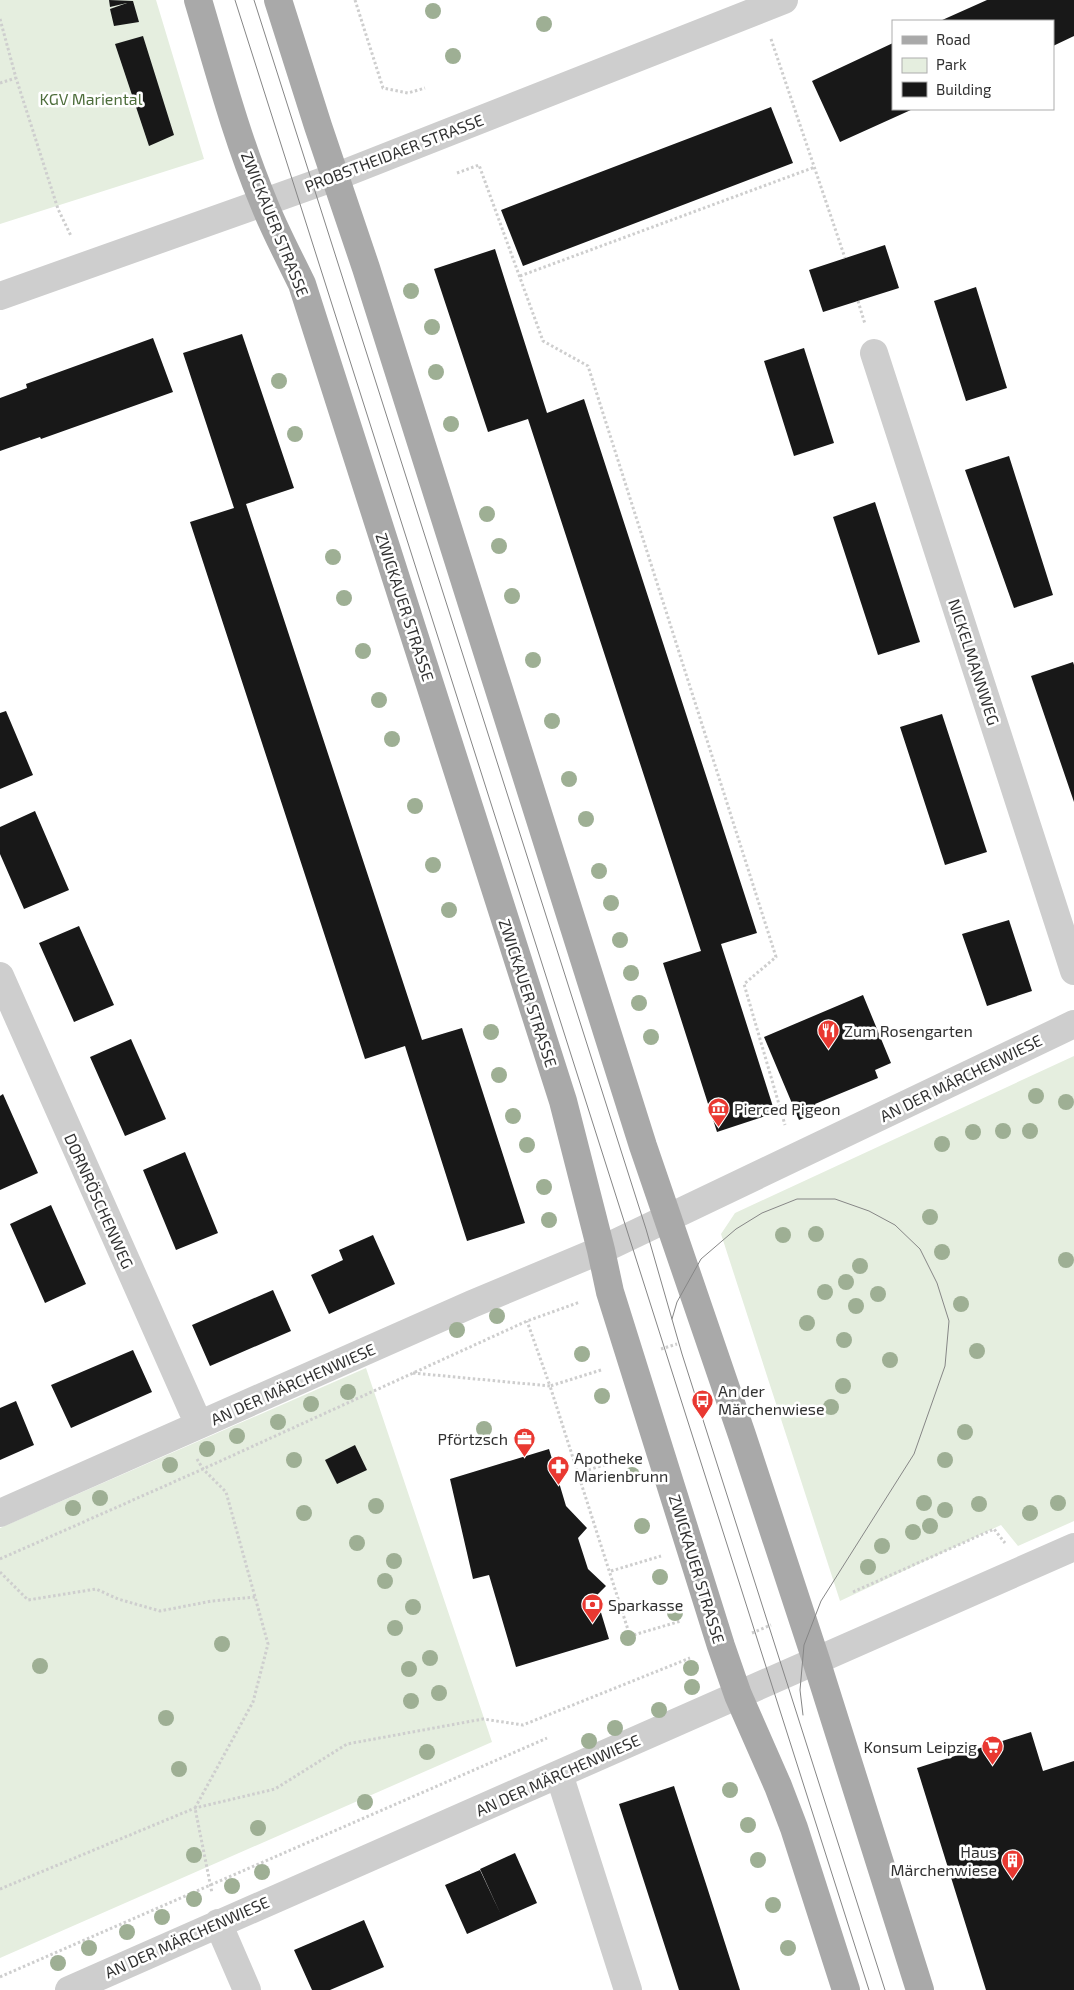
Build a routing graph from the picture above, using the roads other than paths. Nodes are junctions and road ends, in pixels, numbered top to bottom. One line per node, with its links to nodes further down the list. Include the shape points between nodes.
1 (198, 0): 5 (main road, ZWICKAUER STRASSE, via 234,120)
2 (278, 0): 4 (main road)
3 (773, 5): 4 (street, PROBSTHEIDAER STRASSE)
4 (335, 177): 5 (street, PROBSTHEIDAER STRASSE); 11 (main road)
5 (263, 201): 6 (street, PROBSTHEIDAER STRASSE); 12 (main road, ZWICKAUER STRASSE, via 302,284 563,1101)
6 (0, 296)
7 (874, 354): 8 (street, NICKELMANNWEG)
8 (1074, 971)
9 (0, 976): 13 (street, DORNRÖSCHENWEG)
10 (1074, 1024): 11 (street, AN DER MÄRCHENWIESE)
11 (667, 1219): 12 (street, AN DER MÄRCHENWIESE); 16 (main road)
12 (602, 1250): 13 (street, AN DER MÄRCHENWIESE); 17 (main road, ZWICKAUER STRASSE, via 610,1292)
13 (190, 1429): 14 (street, AN DER MÄRCHENWIESE)
14 (0, 1513)
15 (1074, 1547): 16 (street, AN DER MÄRCHENWIESE)
16 (816, 1660): 17 (street, AN DER MÄRCHENWIESE); 24 (main road)
17 (738, 1695): 18 (street, AN DER MÄRCHENWIESE); 23 (main road, ZWICKAUER STRASSE, via 794,1828)
18 (559, 1774): 19 (street, AN DER MÄRCHENWIESE); 22 (street)
19 (218, 1923): 20 (street, AN DER MÄRCHENWIESE); 21 (street)
20 (68, 1990)
21 (247, 1990)
22 (628, 1990)
23 (846, 1990)
24 (920, 1990)

